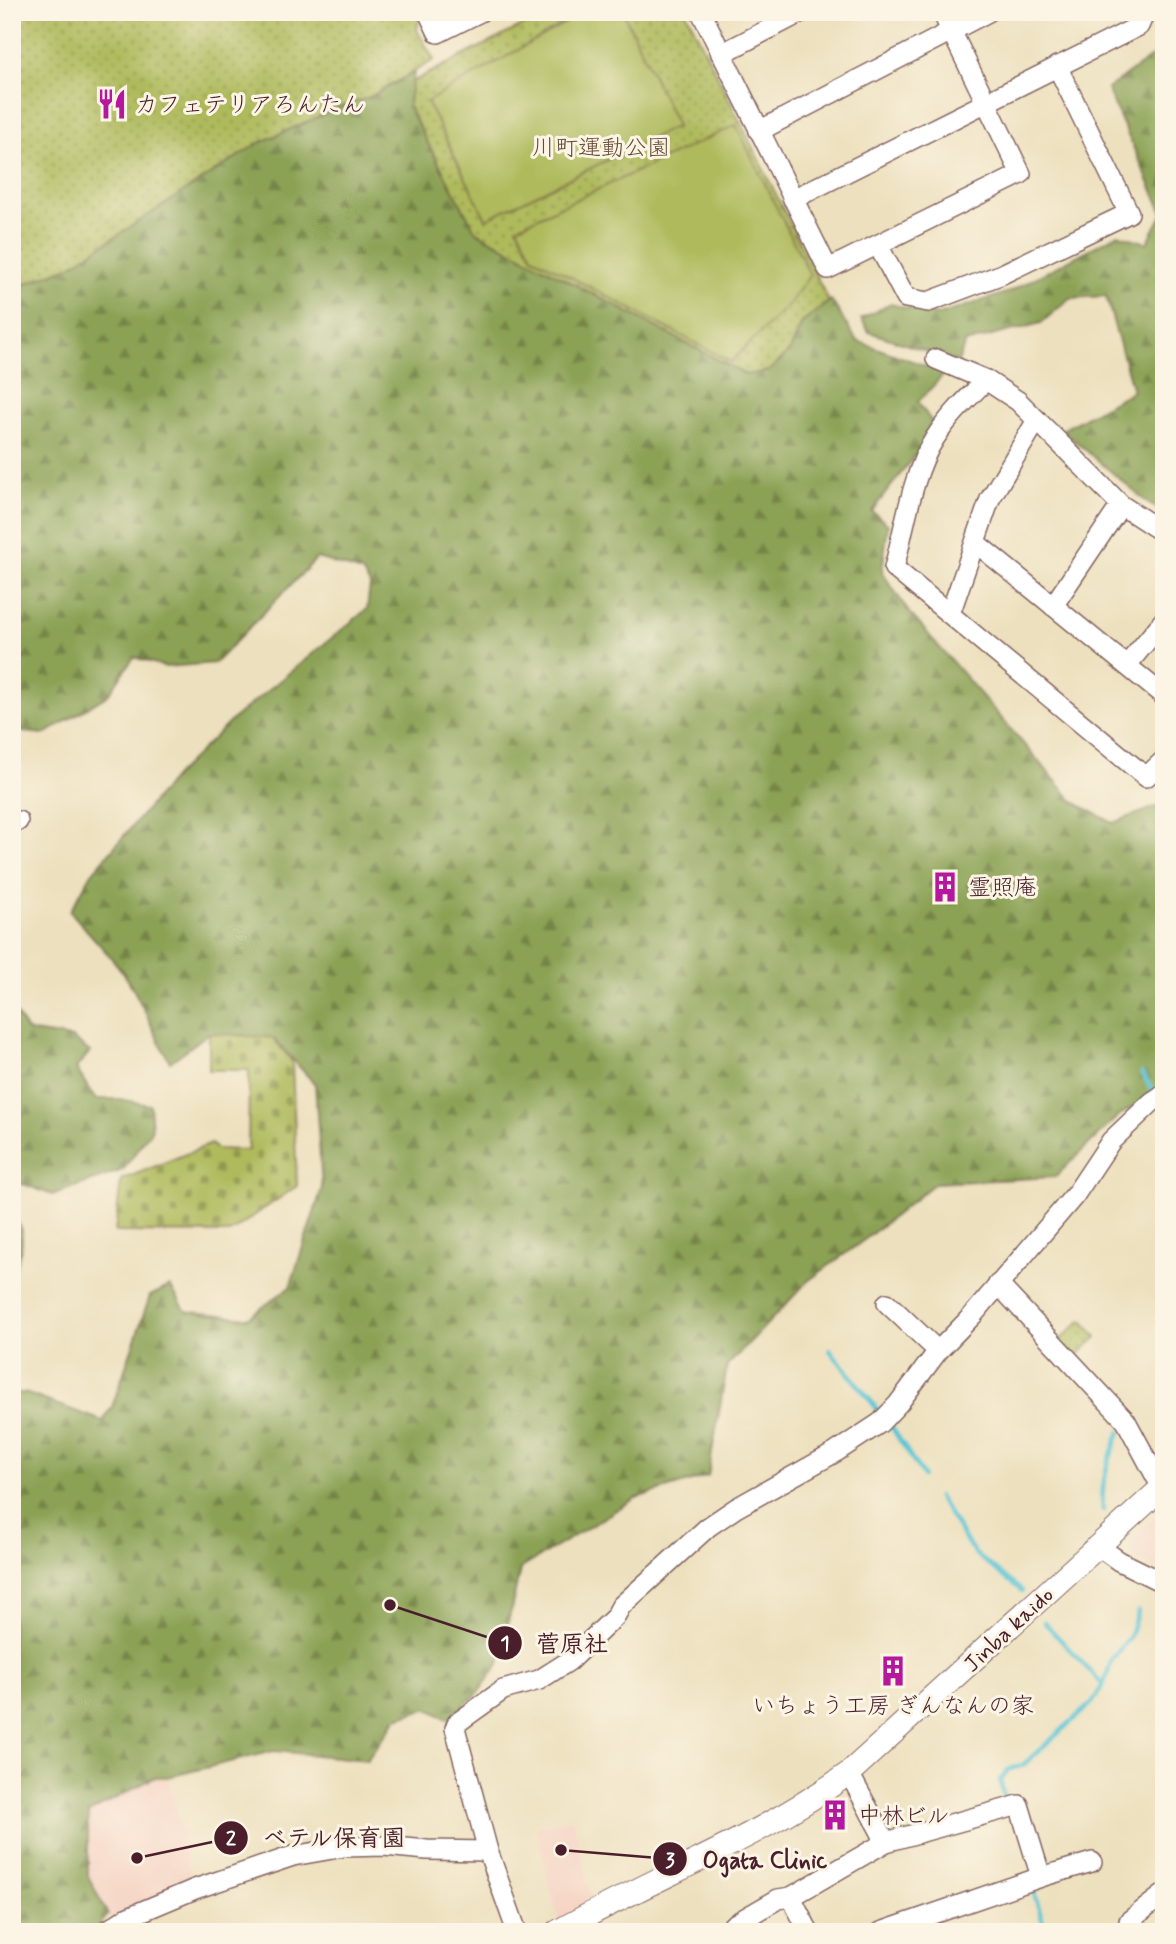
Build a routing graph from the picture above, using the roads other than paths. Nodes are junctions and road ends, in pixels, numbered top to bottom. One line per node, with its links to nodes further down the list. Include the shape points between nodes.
1 (428, 12): 2 (street, via 438,33)
2 (480, 12)
3 (701, 12): 10 (street)
4 (802, 12): 8 (street)
5 (942, 12): 9 (street)
6 (988, 12): 9 (street)
7 (1145, 12): 11 (street, via 1139,26)
8 (768, 20): 10 (street)
9 (951, 31): 12 (street); 13 (street)
10 (721, 54): 13 (street)
11 (1057, 66): 12 (street); 15 (street, via 1129,213 1000,275 928,302 906,298)
12 (986, 102): 14 (street); 15 (street, via 1020,174)
13 (759, 131): 14 (street)
14 (793, 199): 15 (street, via 828,269)
15 (878, 245)
16 (936, 359): 17 (street)
17 (986, 380): 18 (street); 23 (street, via 948,419 922,463 894,568)
18 (1037, 420): 19 (street); 21 (street, via 990,499)
19 (1121, 505): 20 (street); 22 (street)
20 (1164, 533)
21 (976, 543): 22 (street); 23 (street)
22 (1053, 606): 25 (street)
23 (950, 614): 27 (street, via 1146,777)
24 (1164, 620): 25 (street)
25 (1127, 665): 26 (street)
26 (1164, 696)
27 (1164, 760)
28 (1164, 1094): 29 (street, via 1111,1141 1075,1195)
29 (998, 1284): 31 (street); 32 (street, via 1126,1420)
30 (887, 1303): 31 (street)
31 (938, 1351): 37 (street, via 880,1423 708,1527 621,1606 569,1661 539,1680 503,1690 457,1723)
32 (1163, 1487): 33 (main road, Jinba kaido)
33 (1098, 1546): 34 (street); 35 (main road, Jinba kaido)
34 (1164, 1583)
35 (849, 1773): 36 (street); 46 (main road, Jinba kaido, via 764,1828)
36 (886, 1842): 39 (street, via 1019,1805); 41 (street)
37 (488, 1851): 44 (street, via 344,1847 293,1856 195,1889); 45 (street)
38 (1092, 1862): 39 (street)
39 (1041, 1877): 48 (street)
40 (1164, 1894): 42 (street)
41 (791, 1897): 43 (street, via 778,1899); 47 (street)
42 (1129, 1921)
43 (733, 1925)
44 (105, 1932)
45 (517, 1932)
46 (557, 1932)
47 (809, 1932)
48 (881, 1932)

